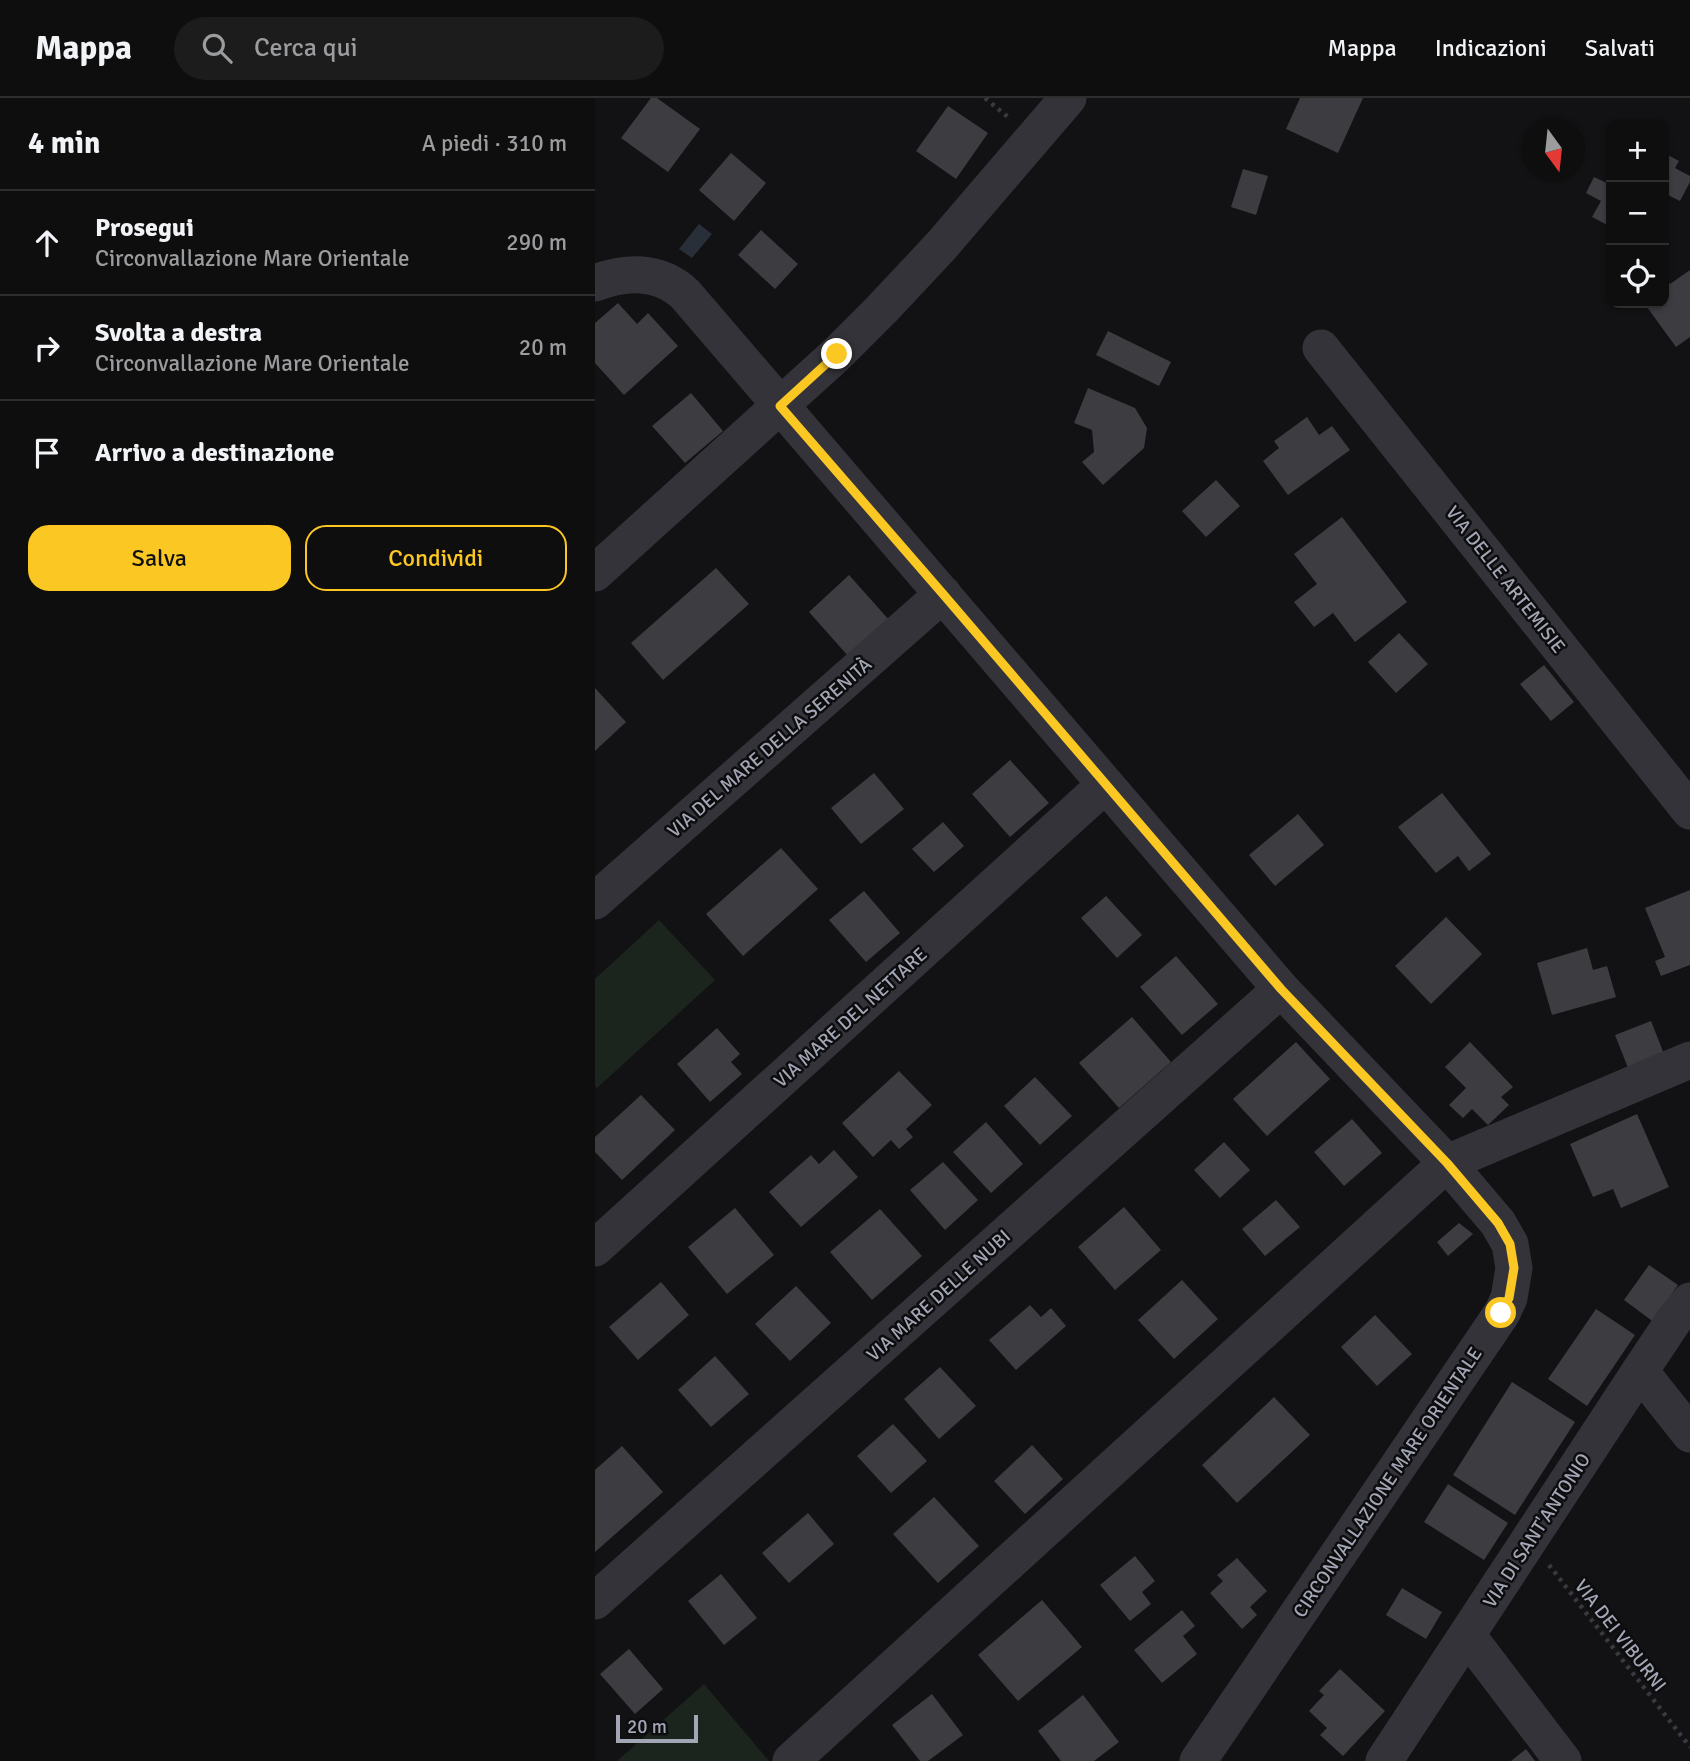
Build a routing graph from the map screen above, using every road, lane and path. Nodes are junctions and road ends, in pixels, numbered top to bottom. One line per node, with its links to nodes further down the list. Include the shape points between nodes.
1 (1068, 98): 4 (street, via 911,279)
2 (595, 283): 4 (street, CIRCONVALLAZIONE MARE ORIENTALE, via 640,274 677,287)
3 (1321, 348): 8 (street, VIA DELLE ARTEMISIE)
4 (780, 406): 5 (street); 6 (street, CIRCONVALLAZIONE MARE ORIENTALE)
5 (595, 573)
6 (943, 594): 7 (street, CIRCONVALLAZIONE MARE ORIENTALE); 9 (street, VIA DEL MARE DELLA SERENITÀ)
7 (1105, 785): 10 (street, CIRCONVALLAZIONE MARE ORIENTALE); 13 (street, VIA MARE DEL NETTARE)
8 (1690, 811)
9 (595, 901)
10 (1281, 989): 12 (street, CIRCONVALLAZIONE MARE ORIENTALE); 18 (street, VIA MARE DELLE NUBI)
11 (1690, 1060): 12 (street)
12 (1447, 1163): 21 (street); 22 (street, CIRCONVALLAZIONE MARE ORIENTALE, via 1507,1238 1514,1268 1509,1298)
13 (595, 1248)
14 (1690, 1301): 15 (street, VIA DI SANT'ANTONIO)
15 (1640, 1371): 16 (street); 17 (street, VIA DI SANT'ANTONIO)
16 (1690, 1434)
17 (1531, 1539): 19 (street, VIA DI SANT'ANTONIO); 20 (path, VIA DEI VIBURNI)
18 (595, 1601)
19 (1467, 1635): 23 (street, VIA DI SANT'ANTONIO); 24 (street)
20 (1690, 1747)
21 (790, 1761)
22 (1198, 1761)
23 (1384, 1761)
24 (1563, 1761)

